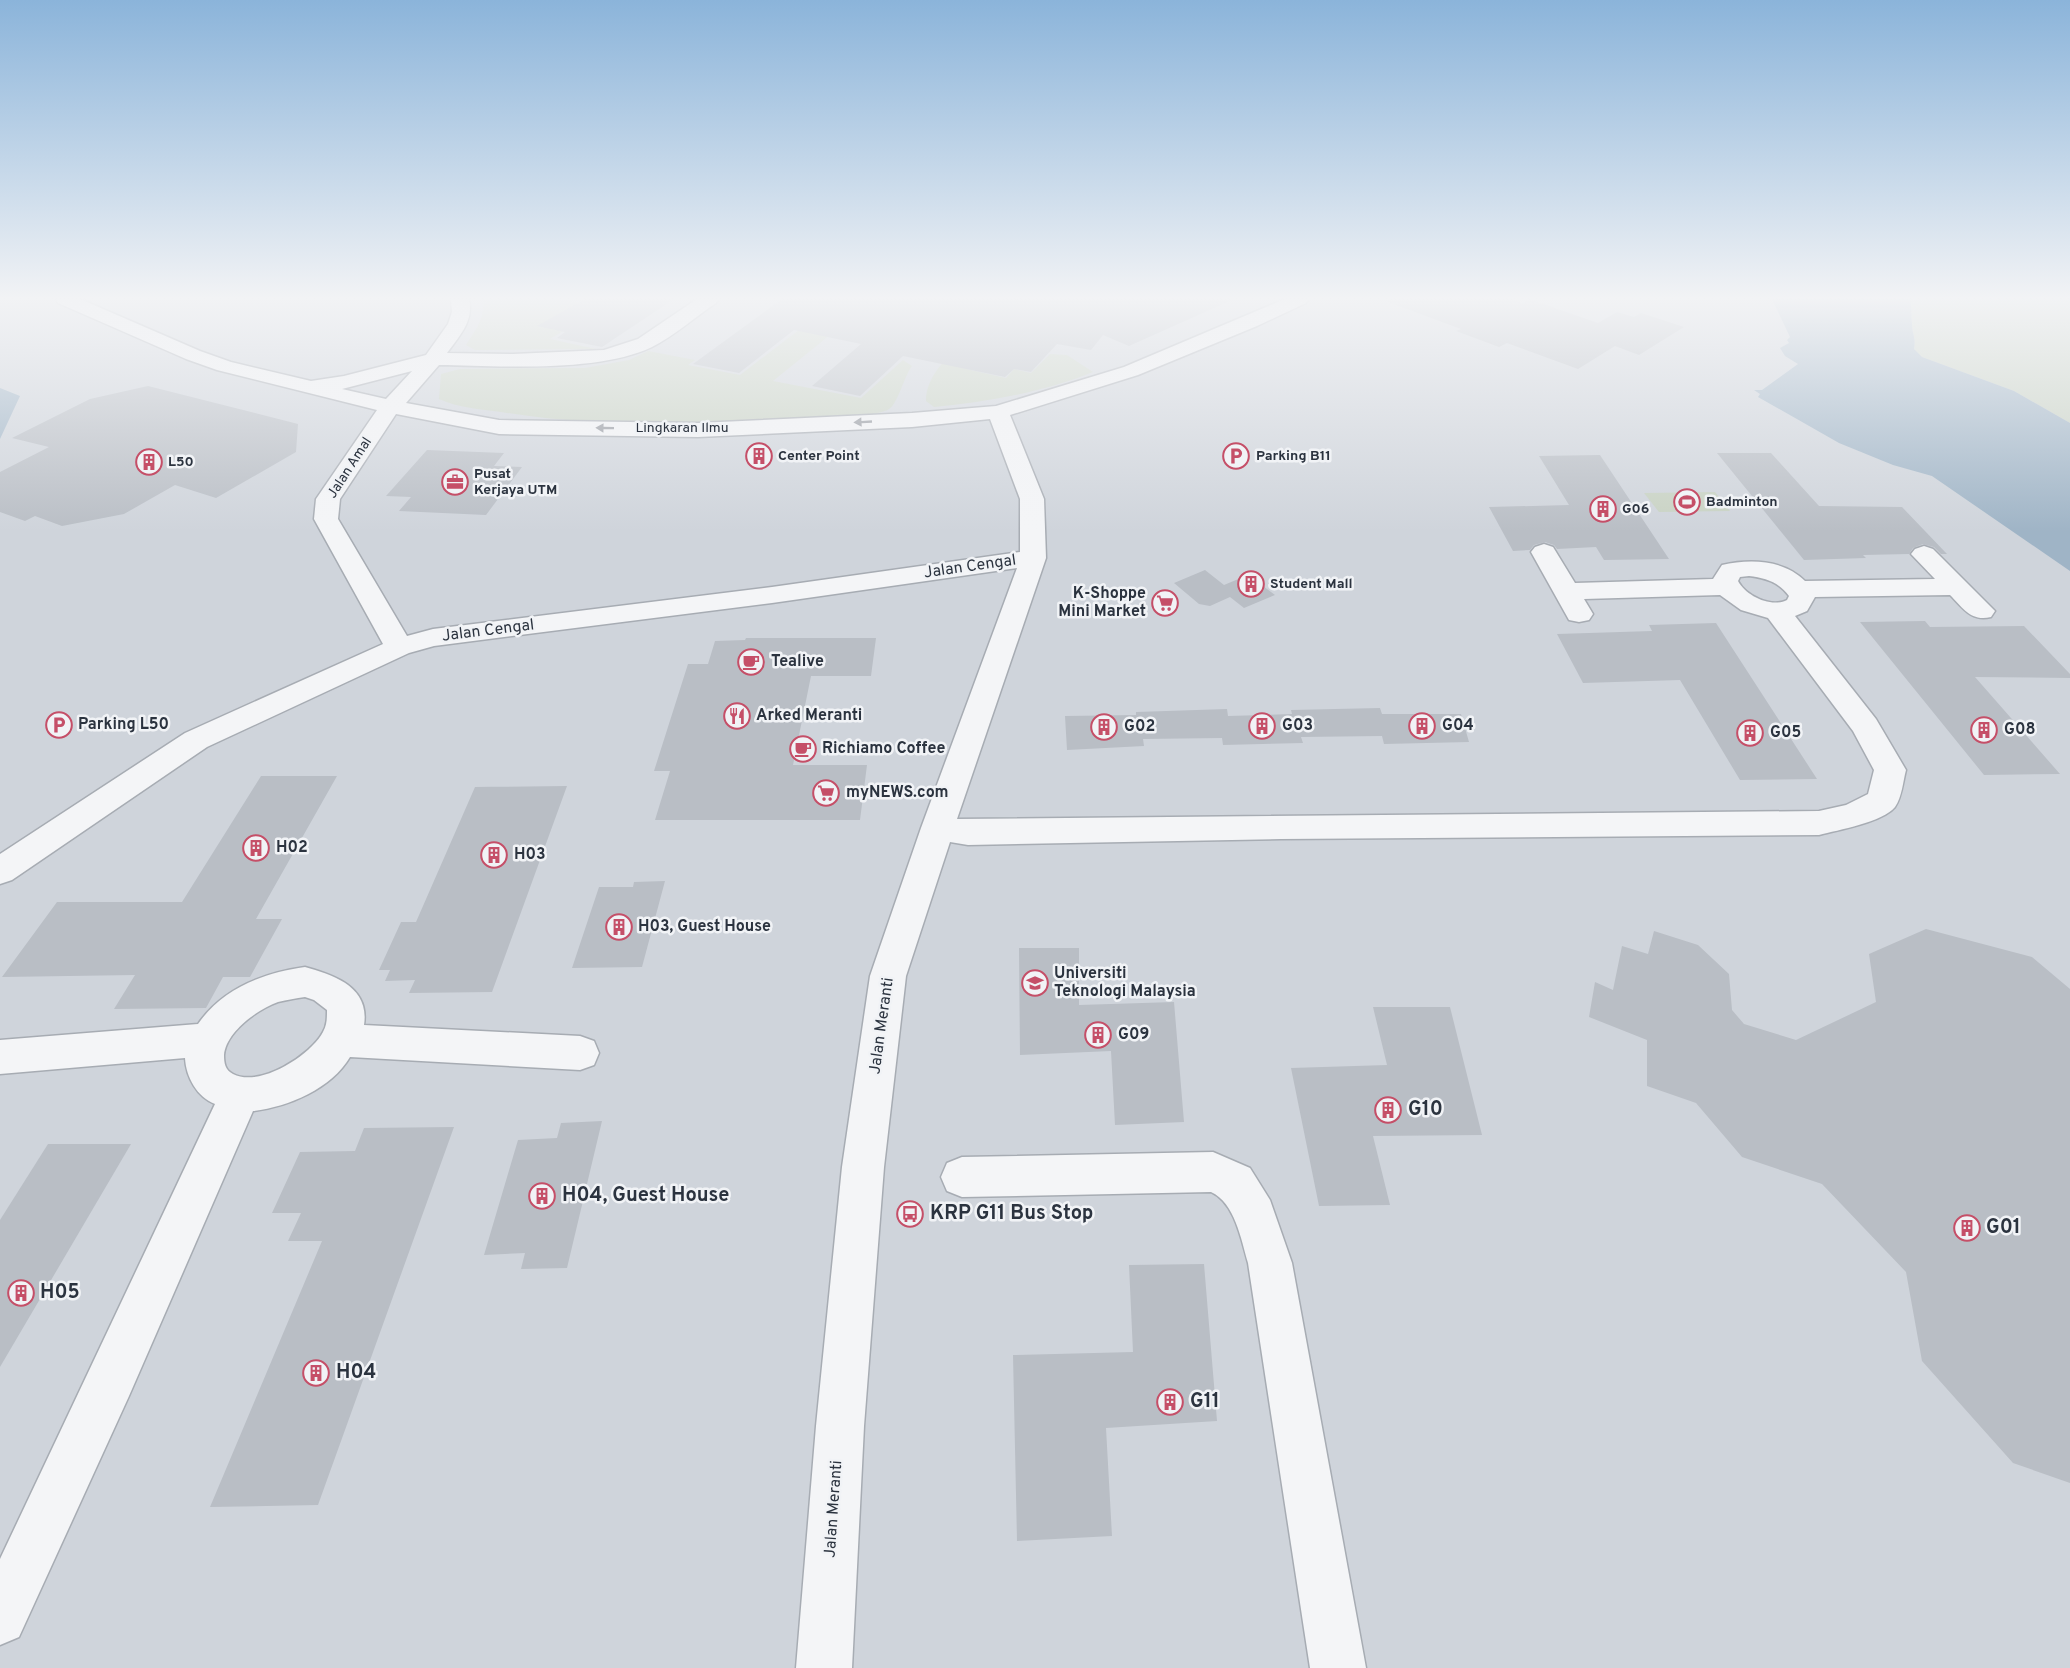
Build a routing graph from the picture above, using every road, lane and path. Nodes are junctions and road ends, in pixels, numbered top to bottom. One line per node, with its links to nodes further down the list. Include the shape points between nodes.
1 (267, 377): 5 (street, Lingkaran Ilmu)
2 (362, 377): 5 (street)
3 (417, 377): 6 (street, Jalan Amal)
4 (1112, 377): 7 (street, Lingkaran Ilmu)
5 (304, 386): 6 (street, Lingkaran Ilmu)
6 (391, 407): 7 (street, Lingkaran Ilmu, one-way to 6, via 698,430 499,427); 18 (street, Jalan Amal, via 328,499 326,519)
7 (998, 412): 10 (street, Jalan Meranti, via 1032,499)
8 (1544, 552): 14 (street)
9 (1924, 554): 12 (street)
10 (1033, 558): 18 (street, Jalan Cengal, via 433,638); 19 (street, Jalan Meranti)
11 (1726, 586): 13 (street, via 1726,575 1731,571 1749,568 1784,577); 14 (street); 15 (street, via 1740,600)
12 (1957, 587): 13 (street); 16 (street)
13 (1799, 589): 15 (street, via 1803,596 1797,607)
14 (1566, 591): 17 (street)
15 (1776, 610): 19 (street, via 1865,726 1890,770 1882,801 1854,815 1819,823 968,833)
16 (1981, 611)
17 (1579, 614)
18 (399, 647): 20 (street, Jalan Cengal, via 196,740)
19 (937, 828): 28 (street, Jalan Meranti, via 891,959 884,1002 863,1167)
20 (0, 871)
21 (209, 1039): 22 (street, via 240,1005 283,985 305,982 324,985 338,993 346,1006 346,1022); 24 (street); 25 (street, via 204,1070 222,1090)
22 (339, 1040): 23 (street); 25 (street, via 308,1073 261,1093)
23 (580, 1053)
24 (0, 1057)
25 (240, 1094): 27 (street)
26 (962, 1177): 29 (street, via 1213,1172 1235,1182 1255,1215 1270,1263)
27 (0, 1618)
28 (824, 1668)
29 (1338, 1668)

